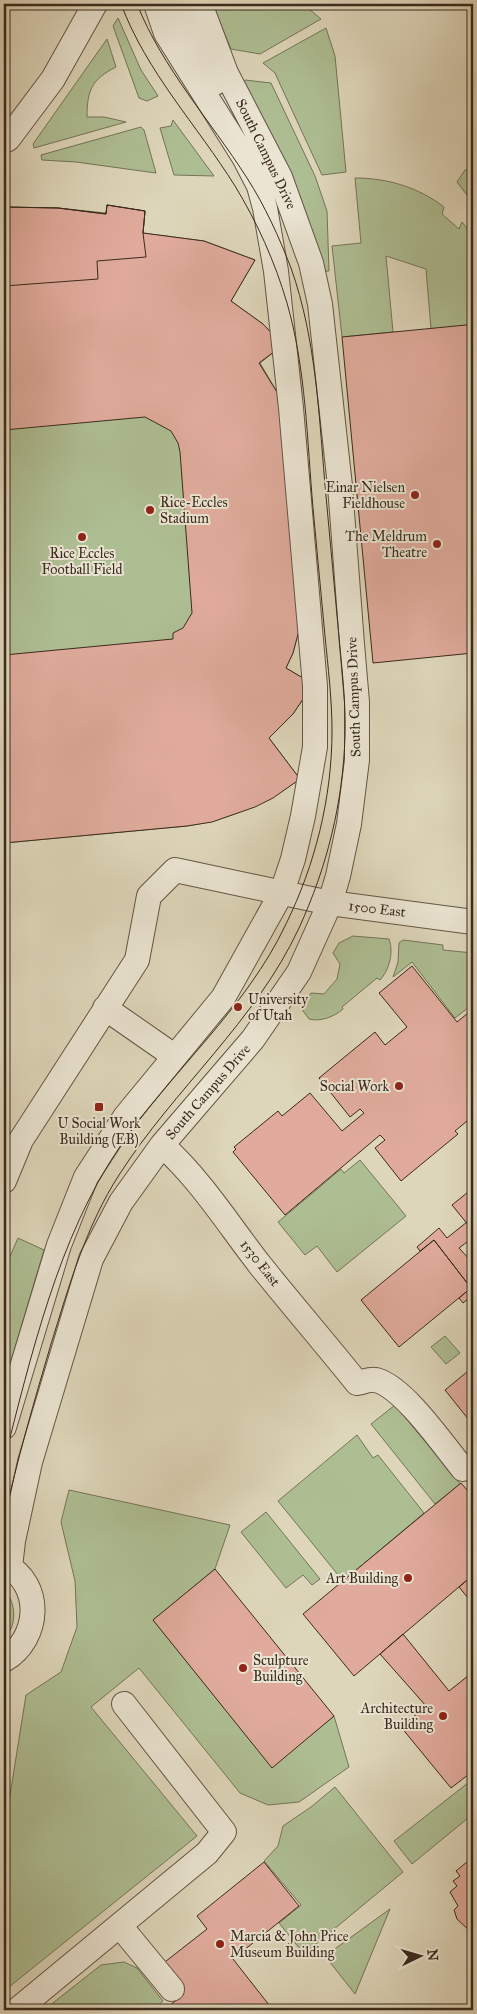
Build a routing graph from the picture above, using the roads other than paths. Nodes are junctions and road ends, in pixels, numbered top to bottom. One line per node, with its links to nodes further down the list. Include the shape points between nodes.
1 (95, 4): 6 (street, via 53,79)
2 (156, 4): 7 (street, South Campus Drive, via 166,33 259,186 276,271 315,686 315,747 303,816)
3 (176, 4): 5 (street, via 207,73 224,94)
4 (200, 4): 5 (street, South Campus Drive, via 226,73)
5 (245, 111): 8 (street, South Campus Drive, via 280,177 296,217 313,271 327,351 357,702 357,760 349,824)
6 (4, 141)
7 (282, 892): 8 (street, 1500 East); 10 (street, 1500 East, via 175,870 149,896 136,960); 11 (street, South Campus Drive, via 223,998)
8 (330, 902): 9 (street, 1500 East); 13 (street, South Campus Drive, via 299,972 254,1039)
9 (473, 922)
10 (106, 1008): 11 (street); 12 (street)
11 (174, 1056): 15 (street, South Campus Drive, via 125,1117 86,1177 59,1245)
12 (12, 1137): 14 (street)
13 (162, 1145): 16 (street, 1530 East, via 179,1160 220,1210 260,1265 357,1383 374,1380 388,1385 404,1398); 17 (street, South Campus Drive, via 121,1202 92,1259 30,1462)
14 (4, 1181)
15 (4, 1427)
16 (463, 1469)
17 (7, 1566): 18 (street, via 24,1582 32,1600 33,1620 27,1639)
18 (4, 1660)
19 (124, 1704): 20 (street, via 224,1832 207,1853)
20 (120, 1926): 21 (street); 22 (street)
21 (172, 1989)
22 (18, 2010)

